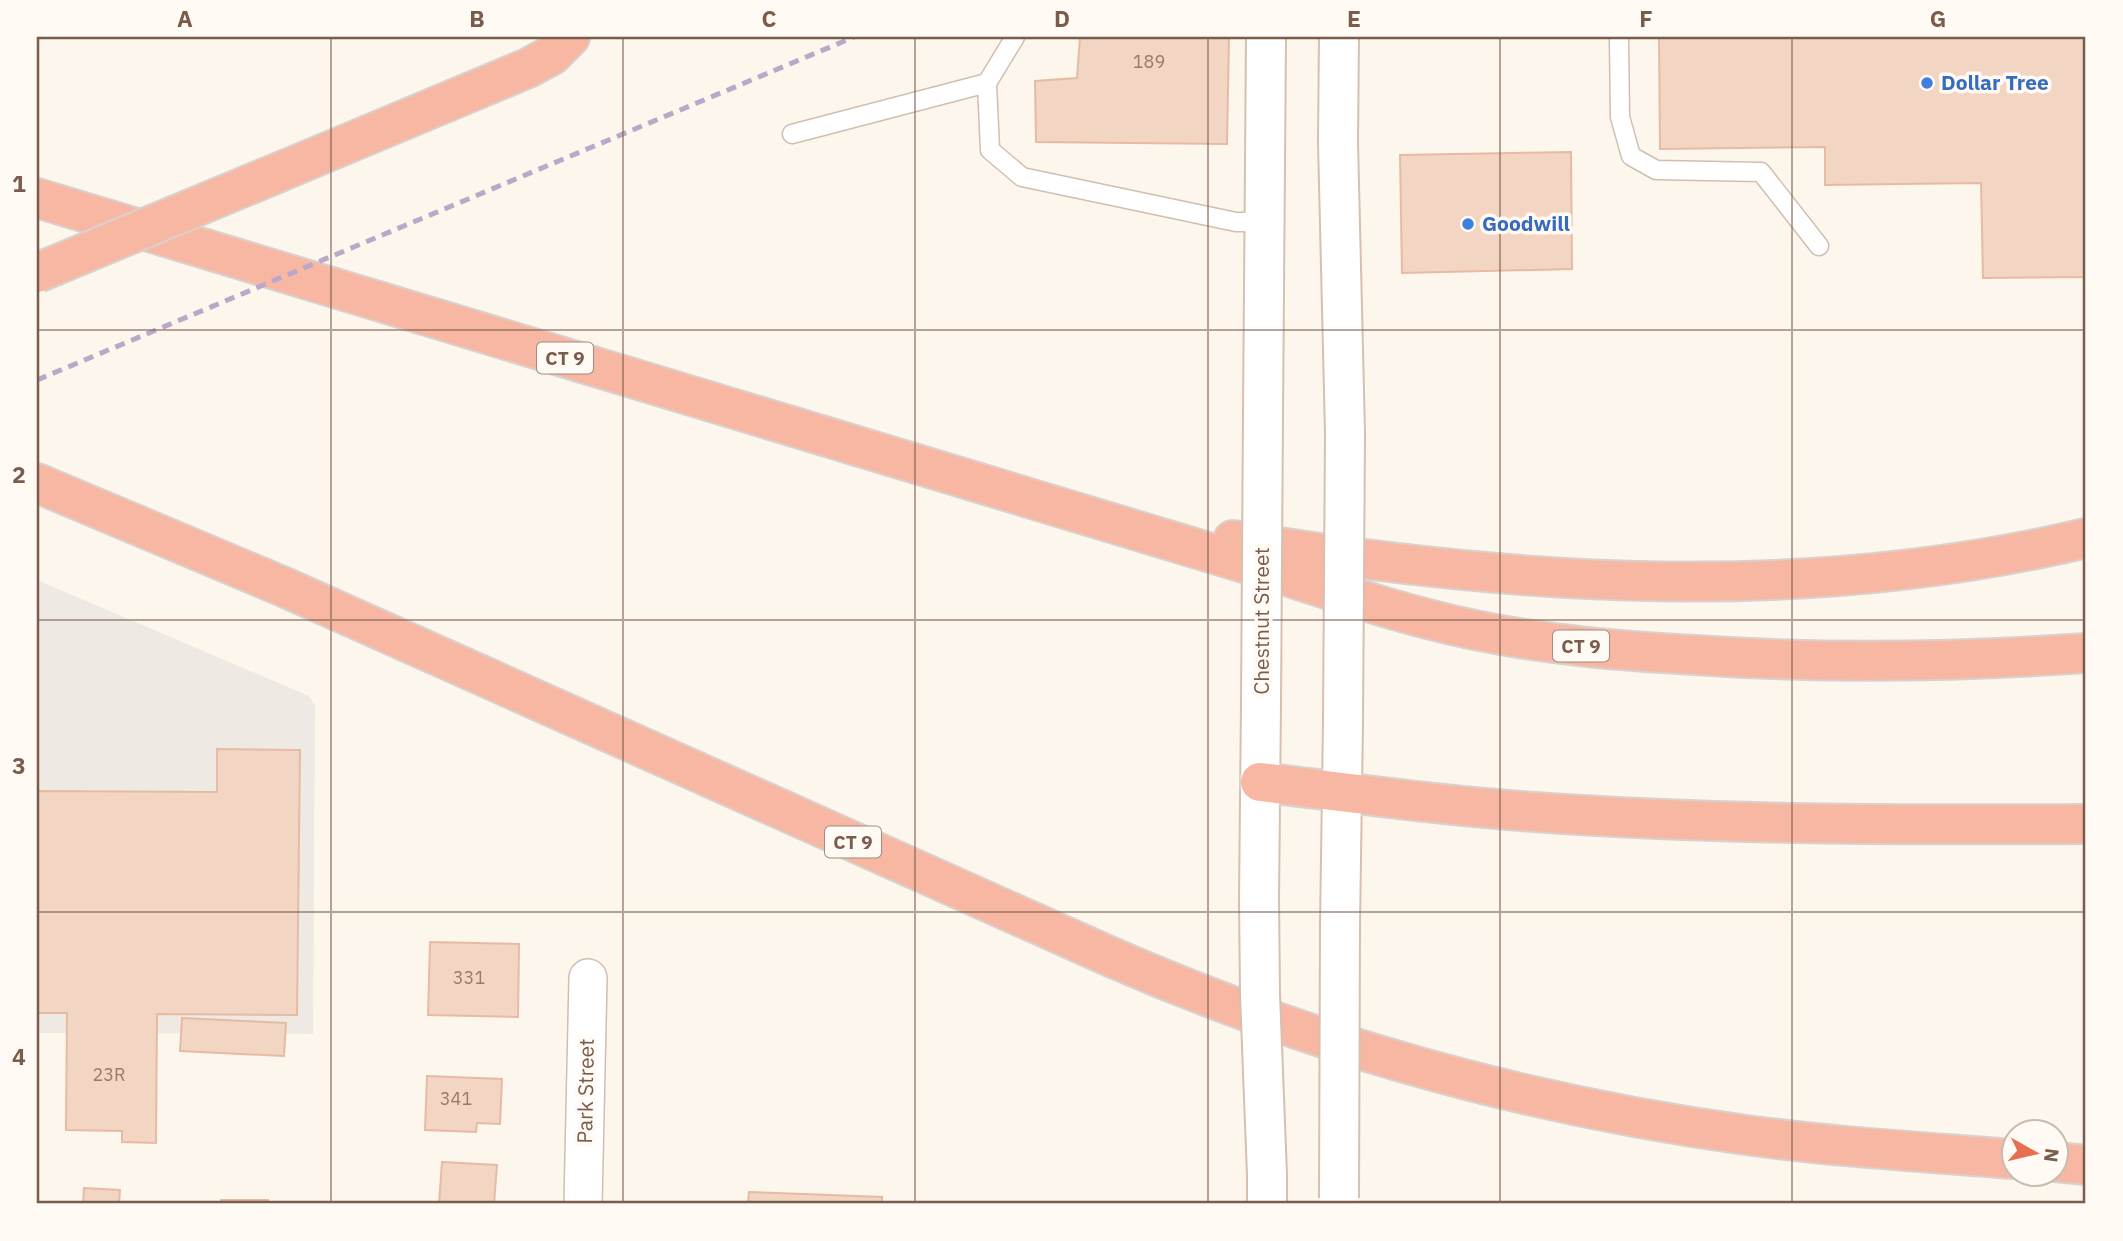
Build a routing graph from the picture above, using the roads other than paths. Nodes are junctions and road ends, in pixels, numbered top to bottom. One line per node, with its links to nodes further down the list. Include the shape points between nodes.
1 (570, 37): 11 (highway, bridge, via 552,55 528,68)
2 (1015, 37): 6 (lane)
3 (1266, 37): 9 (street, Chestnut Street)
4 (1339, 37): 17 (street, bridge, via 1345,433)
5 (1619, 37): 10 (lane, via 1619,117 1631,156 1656,170 1761,172)
6 (988, 83): 7 (lane); 9 (lane, via 990,150 1022,177 1236,222)
7 (792, 134)
8 (37, 198): 13 (highway, CT 9)
9 (1265, 222): 16 (street, Chestnut Street, bridge)
10 (1819, 246)
11 (37, 273)
12 (37, 483): 21 (highway, CT 9, via 284,587 1111,957 1244,1011 1395,1060 1594,1110 1748,1135)
13 (1093, 517): 14 (highway, via 1431,566 1662,582 1882,573); 15 (highway, CT 9, via 1415,617 1548,642 1634,652 1840,662)
14 (2086, 538)
15 (2086, 653)
16 (1260, 782): 17 (highway); 23 (street, Chestnut Street, bridge, via 1260,994)
17 (1342, 792): 18 (highway, via 1626,818); 24 (street, bridge)
18 (2086, 824)
19 (588, 978): 25 (street, Park Street)
20 (2000, 1143): 21 (highway)
21 (1904, 1151): 22 (highway, CT 9)
22 (2000, 1158)
23 (1267, 1190)
24 (1338, 1201)
25 (583, 1204)

